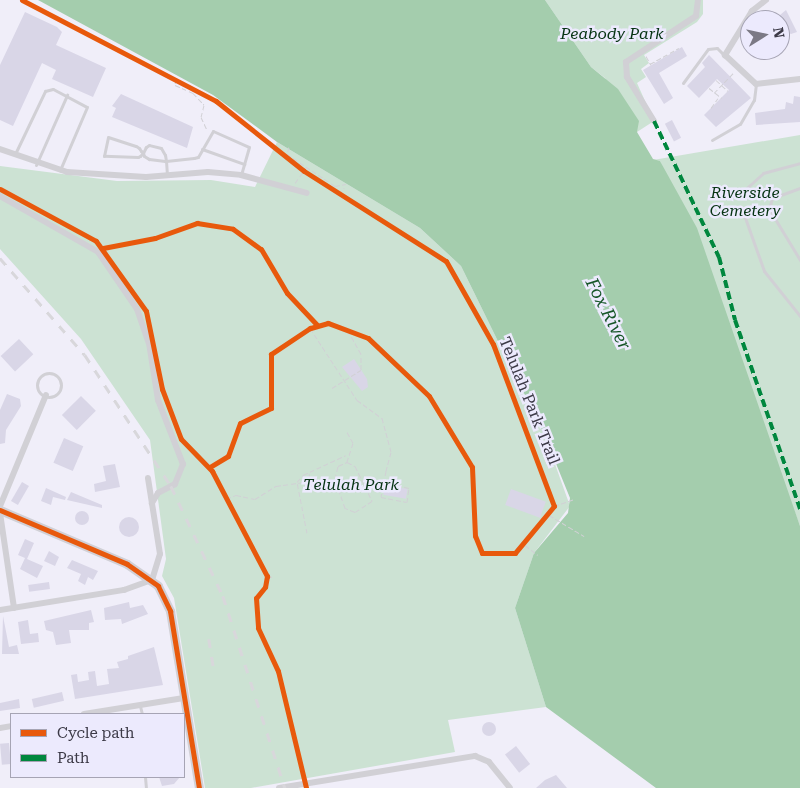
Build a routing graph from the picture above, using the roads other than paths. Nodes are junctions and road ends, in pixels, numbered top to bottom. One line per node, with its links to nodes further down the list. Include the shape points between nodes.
1 (698, 0): 8 (street, via 696,16 626,62 627,77)
2 (766, 0): 3 (street, via 752,11)
3 (725, 55): 5 (lane, via 717,48 708,49); 6 (street)
4 (800, 79): 6 (street)
5 (683, 83)
6 (756, 84): 9 (lane, via 754,100 740,124)
7 (67, 95): 13 (lane, via 46,90); 17 (lane); 18 (lane, via 85,104 87,110)
8 (654, 121)
9 (712, 140)
10 (202, 149): 14 (lane, via 194,158); 16 (lane); 16 (lane, via 208,134 213,131 247,144)
11 (0, 150): 13 (street)
12 (142, 153): 12 (lane, via 112,136 101,153 138,156); 14 (lane, via 154,161); 14 (lane, via 156,145)
13 (14, 157): 17 (street)
14 (166, 161): 19 (lane)
15 (800, 163): 23 (lane, via 764,173)
16 (244, 164): 20 (lane)
17 (36, 165): 18 (street)
18 (60, 170): 19 (street)
19 (167, 175): 20 (street, via 208,172)
20 (241, 175): 22 (street)
21 (800, 188): 26 (lane, via 772,198 769,209)
22 (307, 193)
23 (740, 194)
24 (0, 196): 30 (street, via 98,252 137,308 149,343 158,400 183,464 175,484 158,493)
25 (743, 212): 27 (lane, via 764,271)
26 (800, 260)
27 (800, 316)
28 (46, 395): 28 (lane, via 56,398 62,389 59,380 42,373 36,382); 31 (street)
29 (148, 478): 30 (street)
30 (152, 504): 32 (street, via 160,554)
31 (0, 510): 32 (main road, via 96,549); 33 (street)
32 (152, 580): 33 (street); 35 (main road, via 170,611)
33 (14, 608): 34 (street)
34 (0, 610)
35 (184, 698): 36 (street); 39 (main road)
36 (140, 705): 37 (street); 38 (lane)
37 (90, 713)
38 (142, 713)
39 (187, 740): 40 (main road)
40 (199, 788)
41 (279, 788): 42 (street, via 475,756 489,762)
42 (510, 788)

